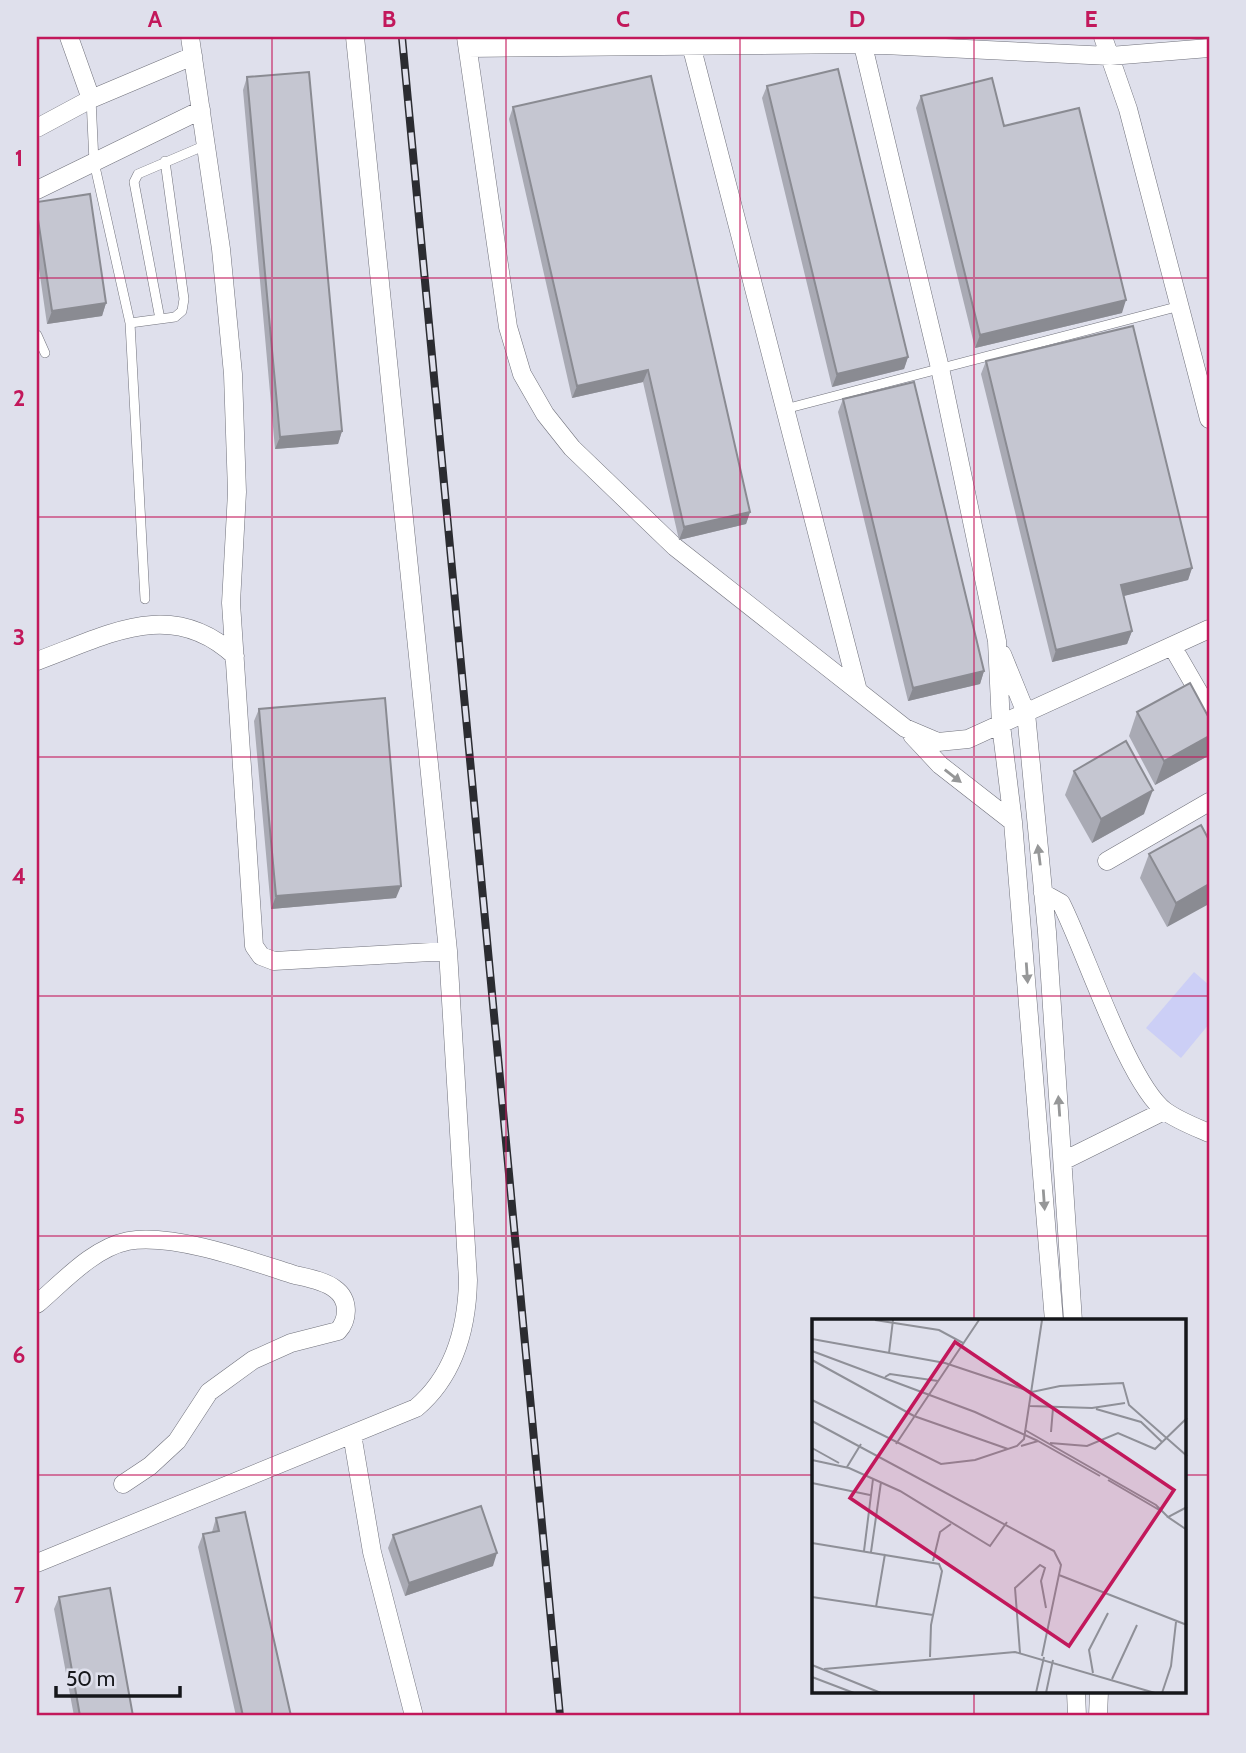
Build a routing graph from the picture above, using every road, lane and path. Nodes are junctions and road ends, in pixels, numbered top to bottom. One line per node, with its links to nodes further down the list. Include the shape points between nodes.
1 (69, 37): 12 (street)
2 (190, 37): 10 (street)
3 (355, 37): 42 (street)
4 (1103, 37): 11 (street)
5 (689, 40): 6 (street); 7 (street); 25 (street)
6 (862, 40): 8 (street); 24 (street)
7 (467, 42): 33 (street, via 508,327 534,396 572,448 675,547)
8 (966, 43): 11 (street)
9 (1209, 48): 11 (street)
10 (193, 56): 12 (street); 13 (street)
11 (1110, 56): 19 (street, via 1129,109)
12 (91, 99): 14 (street); 17 (lane)
13 (201, 110): 15 (street); 17 (street)
14 (37, 128)
15 (206, 145): 16 (lane); 31 (street, via 222,249 233,374 236,492 231,603)
16 (165, 161): 20 (lane, via 184,299 182,311 175,317); 20 (lane, via 138,174 134,182)
17 (94, 162): 18 (street); 21 (lane)
18 (37, 190)
19 (1180, 306): 24 (lane); 26 (street)
20 (160, 319): 21 (lane)
21 (130, 323): 27 (lane)
22 (37, 335): 23 (lane)
23 (45, 353)
24 (940, 368): 25 (lane); 29 (street)
25 (785, 409): 33 (street)
26 (1209, 419)
27 (145, 599)
28 (1209, 629): 30 (street)
29 (997, 641): 35 (street); 36 (street)
30 (1172, 646): 34 (street); 35 (street)
31 (235, 656): 32 (street, via 200,632 161,623 134,625); 42 (street, via 257,952 274,961)
32 (37, 661)
33 (858, 691): 37 (street)
34 (1209, 710)
35 (1026, 713): 36 (street); 41 (street, one-way to 35)
36 (1001, 725): 37 (street, via 948,743 926,740); 39 (street)
37 (905, 728): 39 (street, one-way to 39, via 940,765)
38 (1209, 802): 40 (street)
39 (1013, 822): 47 (street, one-way to 47)
40 (1107, 861)
41 (1043, 893): 43 (street, via 1061,903 1127,1051); 45 (street, one-way to 41)
42 (448, 951): 49 (street, via 468,1280 465,1320 451,1364 428,1398 416,1408)
43 (1164, 1111): 44 (street); 45 (street)
44 (1209, 1133)
45 (1063, 1161): 48 (street)
46 (37, 1304): 50 (street, via 99,1253 137,1240 226,1253 331,1286 345,1301 346,1314 338,1331 290,1343 253,1360 209,1392 177,1441)
47 (1054, 1319)
48 (1073, 1319)
49 (352, 1434): 51 (street); 54 (street, via 372,1552)
50 (123, 1484)
51 (37, 1563)
52 (1076, 1694): 55 (street)
53 (1099, 1694): 56 (street)
54 (414, 1716)
55 (1077, 1716)
56 (1098, 1716)

